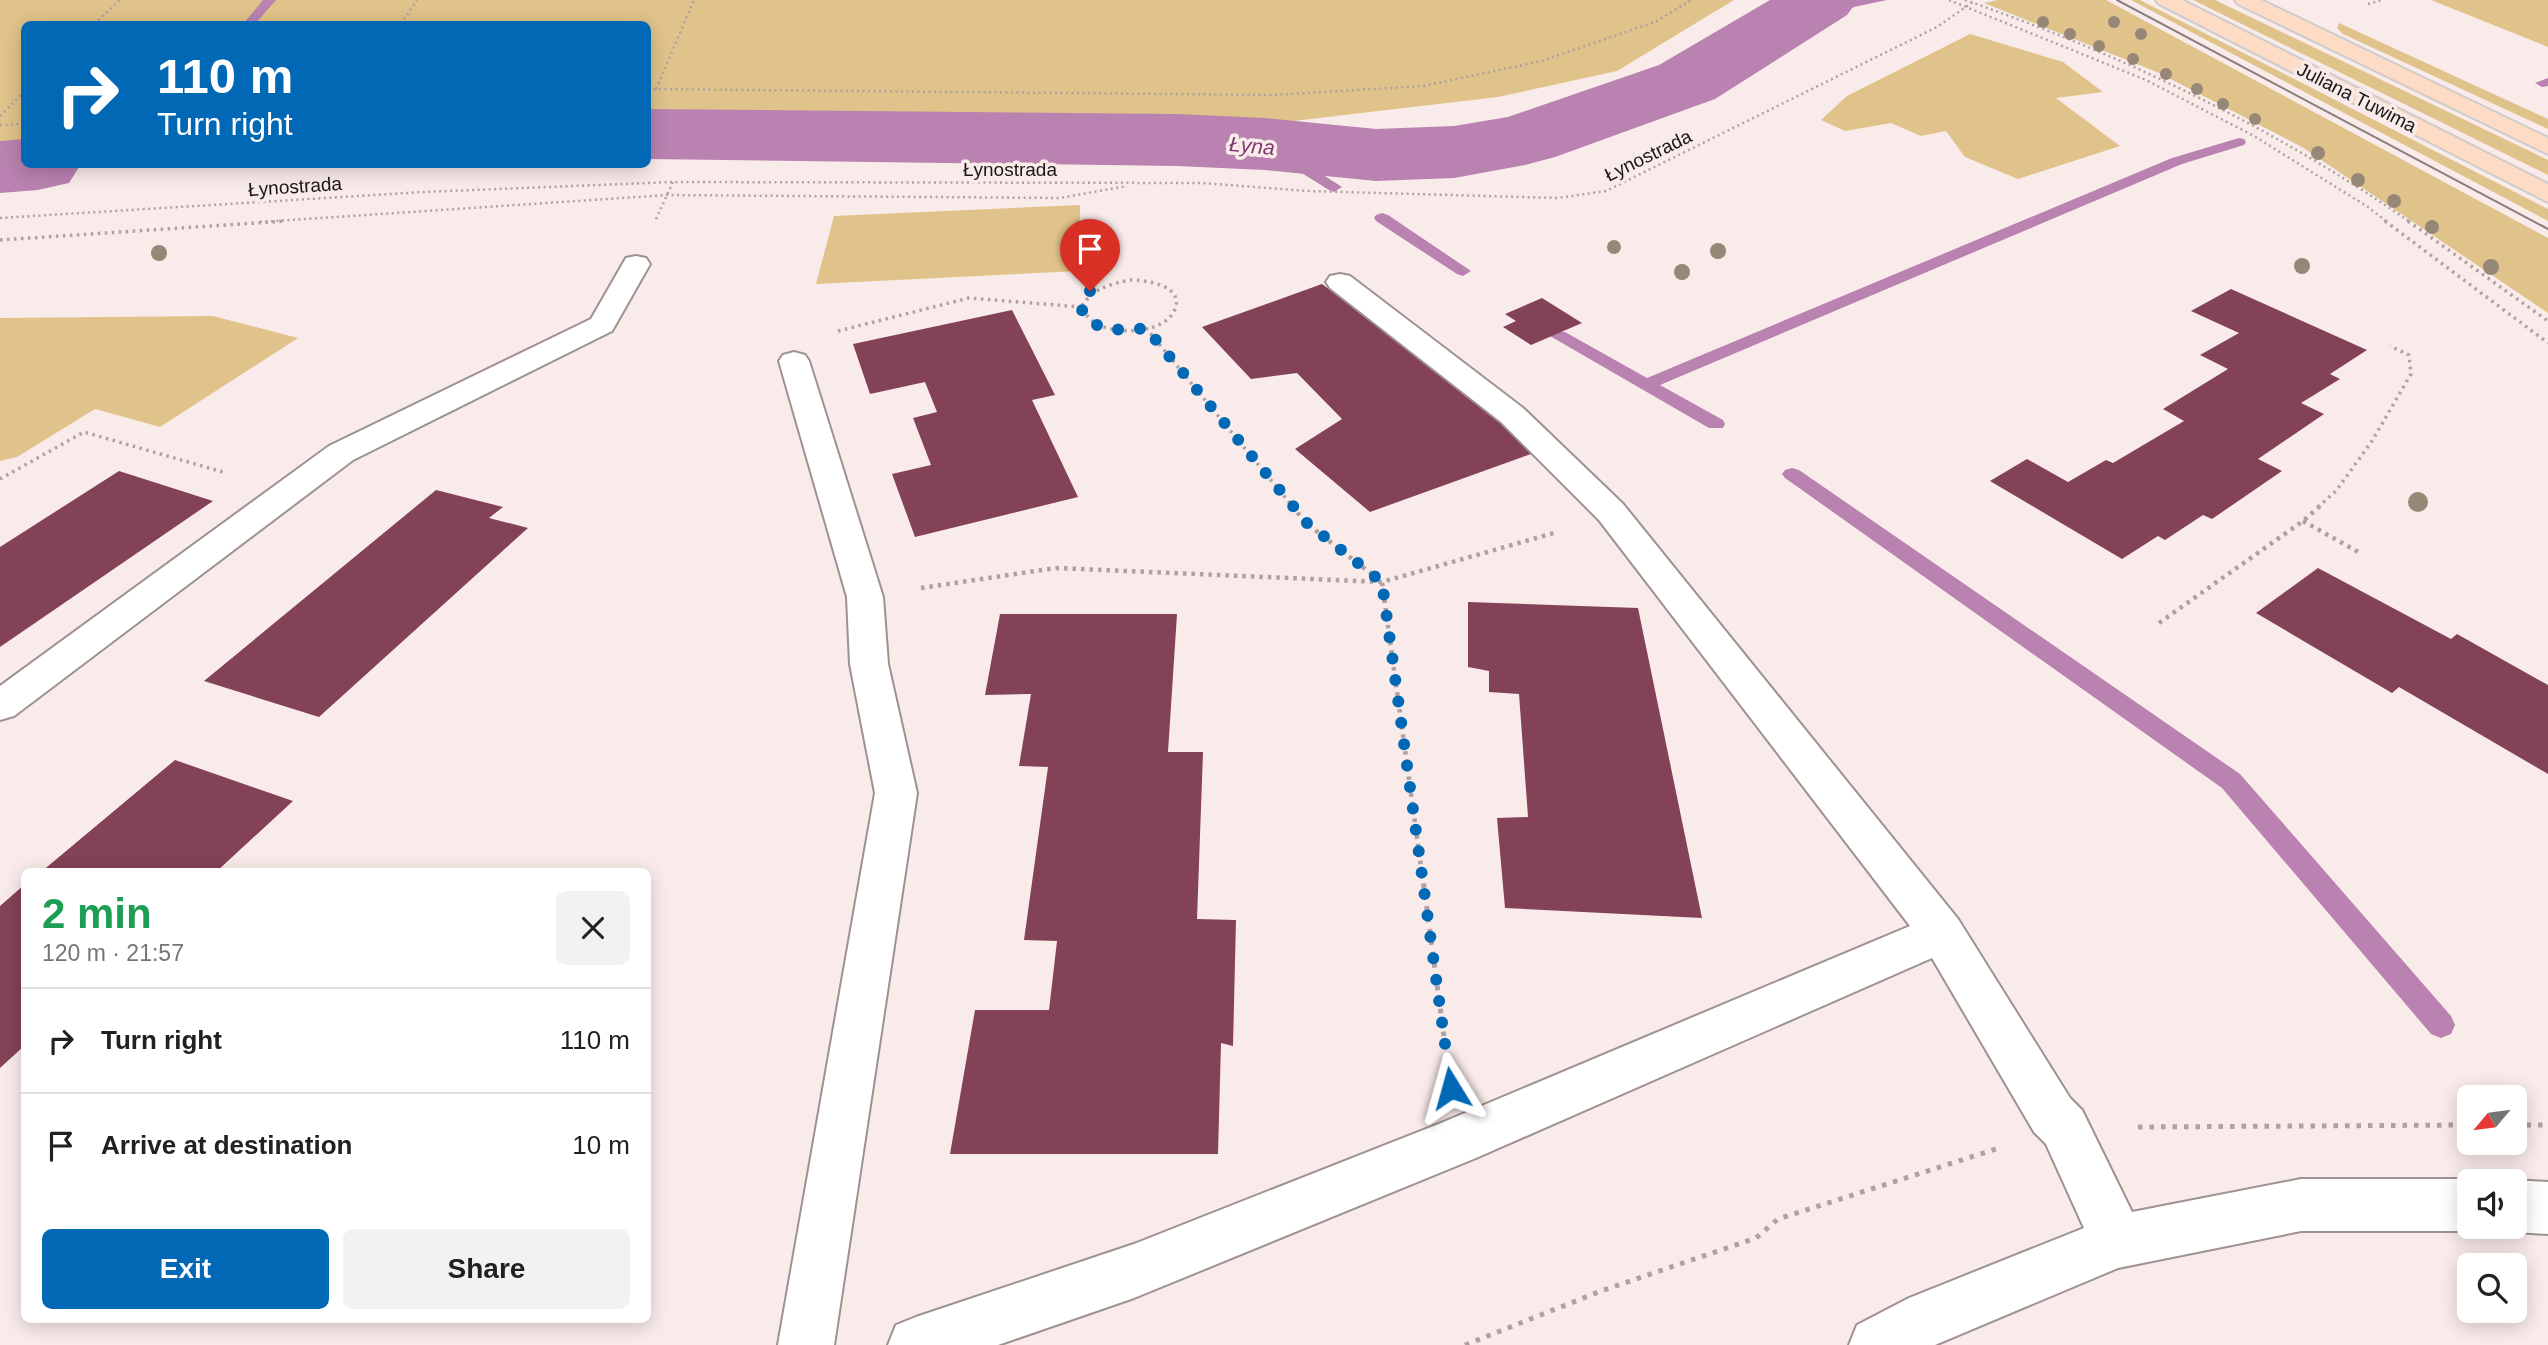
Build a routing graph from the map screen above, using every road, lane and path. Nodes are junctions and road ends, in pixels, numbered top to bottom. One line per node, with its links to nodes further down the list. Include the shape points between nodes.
1 (120, 0): 13 (path)
2 (417, 0): 14 (path)
3 (694, 0): 16 (path)
4 (1691, 0): 16 (path, via 1657,21 1542,61 1423,86 1273,95)
5 (1949, 0): 12 (path)
6 (1965, 0): 10 (path)
7 (2166, 0): 23 (main road, Juliana Tuwima)
8 (2245, 0): 21 (main road, Juliana Tuwima)
9 (2382, 0): 11 (path)
10 (1973, 2): 12 (path, Łynostrada); 29 (path, via 2145,71 2238,116 2350,182)
11 (2366, 5)
12 (1967, 6): 22 (path, Łynostrada, via 1937,27 1606,191 1558,198); 31 (path, via 2146,80 2255,136 2368,207)
13 (97, 21)
14 (403, 21)
15 (651, 89): 16 (path)
16 (656, 89)
17 (21, 95): 18 (path)
18 (0, 116)
19 (21, 124): 20 (path)
20 (0, 125)
21 (2548, 146)
22 (1142, 184): 24 (path, Łynostrada, via 673,182); 25 (path, via 1060,198 667,195)
23 (2548, 194)
24 (0, 218)
25 (0, 240)
26 (636, 264): 35 (street, via 601,325 341,453)
27 (1340, 282): 36 (street, via 1512,415)
28 (1081, 307): 30 (path, via 1091,322 1102,327); 30 (path, via 1090,291 1101,285 1131,280 1160,285 1176,299 1175,308 1160,323); 33 (path, via 968,298 834,332)
29 (2548, 321)
30 (1146, 328): 39 (path, via 1307,523)
31 (2548, 343)
32 (2390, 346): 37 (path, via 2409,355 2411,374 2336,491)
33 (794, 361): 40 (street)
34 (0, 479): 35 (path, via 84,432)
35 (290, 492): 42 (street)
36 (1611, 512): 39 (path, via 1566,530); 43 (street)
37 (2303, 521): 38 (path); 41 (path)
38 (2360, 553)
39 (1382, 582): 40 (path, via 1056,568); 48 (path)
40 (865, 597): 53 (street, via 869,664 895,793)
41 (2159, 623)
42 (0, 706)
43 (1942, 933): 47 (street, via 2052,1115); 48 (street)
44 (2457, 1125): 47 (path)
45 (2527, 1125): 46 (path)
46 (2548, 1125)
47 (2064, 1127): 52 (street); 55 (path, via 1778,1219 1756,1238 1601,1290)
48 (1458, 1141): 54 (street, via 1134,1271)
49 (2457, 1205): 52 (street, via 2301,1205)
50 (2527, 1207): 51 (street)
51 (2548, 1208)
52 (2118, 1241): 56 (street, via 1930,1318)
53 (806, 1345)
54 (916, 1345)
55 (1465, 1345)
56 (1877, 1345)

